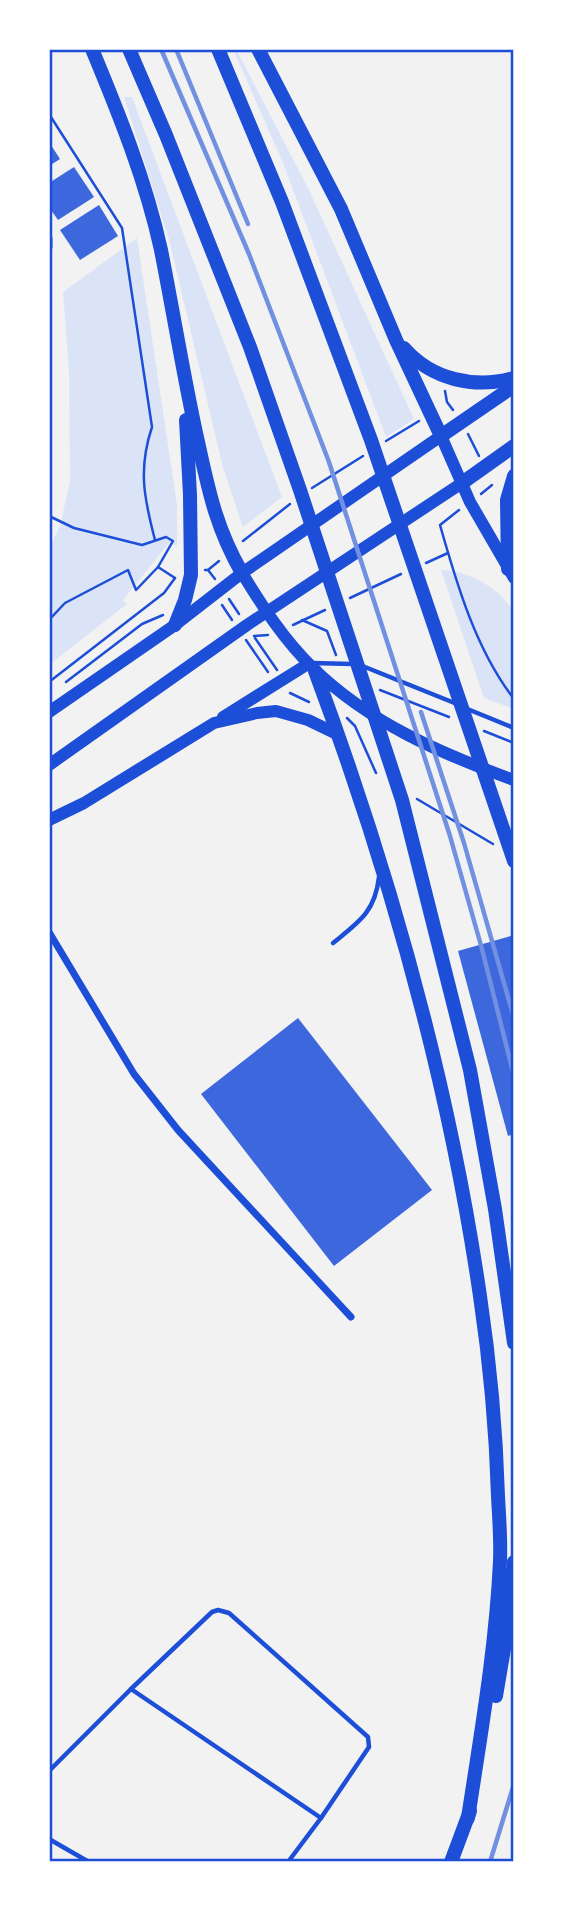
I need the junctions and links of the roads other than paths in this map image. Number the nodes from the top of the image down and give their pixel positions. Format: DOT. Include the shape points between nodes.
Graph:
graph roads {
  1 [pos="92,49"];
  2 [pos="129,49"];
  3 [pos="218,49"];
  4 [pos="258,49"];
  5 [pos="396,340"];
  6 [pos="180,355"];
  7 [pos="514,378"];
  8 [pos="514,386"];
  9 [pos="442,436"];
  10 [pos="514,446"];
  11 [pos="462,483"];
  12 [pos="512,483"];
  13 [pos="242,573"];
  14 [pos="511,574"];
  15 [pos="266,612"];
  16 [pos="175,625"];
  17 [pos="312,667"];
  18 [pos="49,712"];
  19 [pos="214,723"];
  20 [pos="514,728"];
  21 [pos="337,734"];
  22 [pos="49,765"];
  23 [pos="514,780"];
  24 [pos="49,820"];
  25 [pos="514,861"];
  26 [pos="380,866"];
  27 [pos="49,932"];
  28 [pos="333,943"];
  29 [pos="351,1317"];
  30 [pos="514,1343"];
  31 [pos="514,1562"];
  32 [pos="131,1689"];
  33 [pos="49,1771"];
  34 [pos="321,1818"];
  35 [pos="468,1818"];
  36 [pos="49,1839"];
  37 [pos="89,1862"];
  38 [pos="288,1862"];
  39 [pos="451,1862"];
  1 -- 6 [label="highway" via="137,166 160,247"];
  2 -- 30 [label="highway" via="250,347 402,800 470,1070"];
  3 -- 25 [label="highway" via="282,202 373,446"];
  4 -- 5 [label="highway" via="341,209"];
  5 -- 7 [label="highway" via="428,368 460,381 477,384"];
  5 -- 9 [label="highway"];
  6 -- 13 [label="highway" via="210,500 223,539"];
  6 -- 16 [label="highway" via="191,575"];
  8 -- 9 [label="highway"];
  9 -- 11 [label="main road"];
  9 -- 13 [label="main road"];
  10 -- 11 [label="highway"];
  11 -- 14 [label="main road"];
  11 -- 15 [label="main road"];
  12 -- 14 [label="highway" via="507,514"];
  13 -- 15 [label="main road"];
  13 -- 16 [label="main road"];
  15 -- 17 [label="main road"];
  15 -- 22 [label="main road"];
  16 -- 18 [label="main road"];
  17 -- 19 [label="main road" via="282,678"];
  17 -- 20 [label="lane" via="365,667"];
  17 -- 21 [label="highway"];
  17 -- 23 [label="main road" via="399,731"];
  19 -- 21 [label="main road" via="276,711"];
  19 -- 24 [label="main road"];
  21 -- 26 [label="highway"];
  26 -- 28 [label="lane" via="371,907"];
  26 -- 35 [label="highway" via="448,1119 475,1263 496,1435 500,1559 491,1666"];
  27 -- 29 [label="street" via="134,1074 178,1130"];
  31 -- 35 [label="highway" via="490,1731"];
  32 -- 33 [label="lane"];
  32 -- 34 [label="lane"];
  32 -- 34 [label="lane" via="212,1612 229,1613 368,1737 369,1747"];
  34 -- 38 [label="lane"];
  35 -- 39 [label="highway"];
  36 -- 37 [label="lane"];
}
